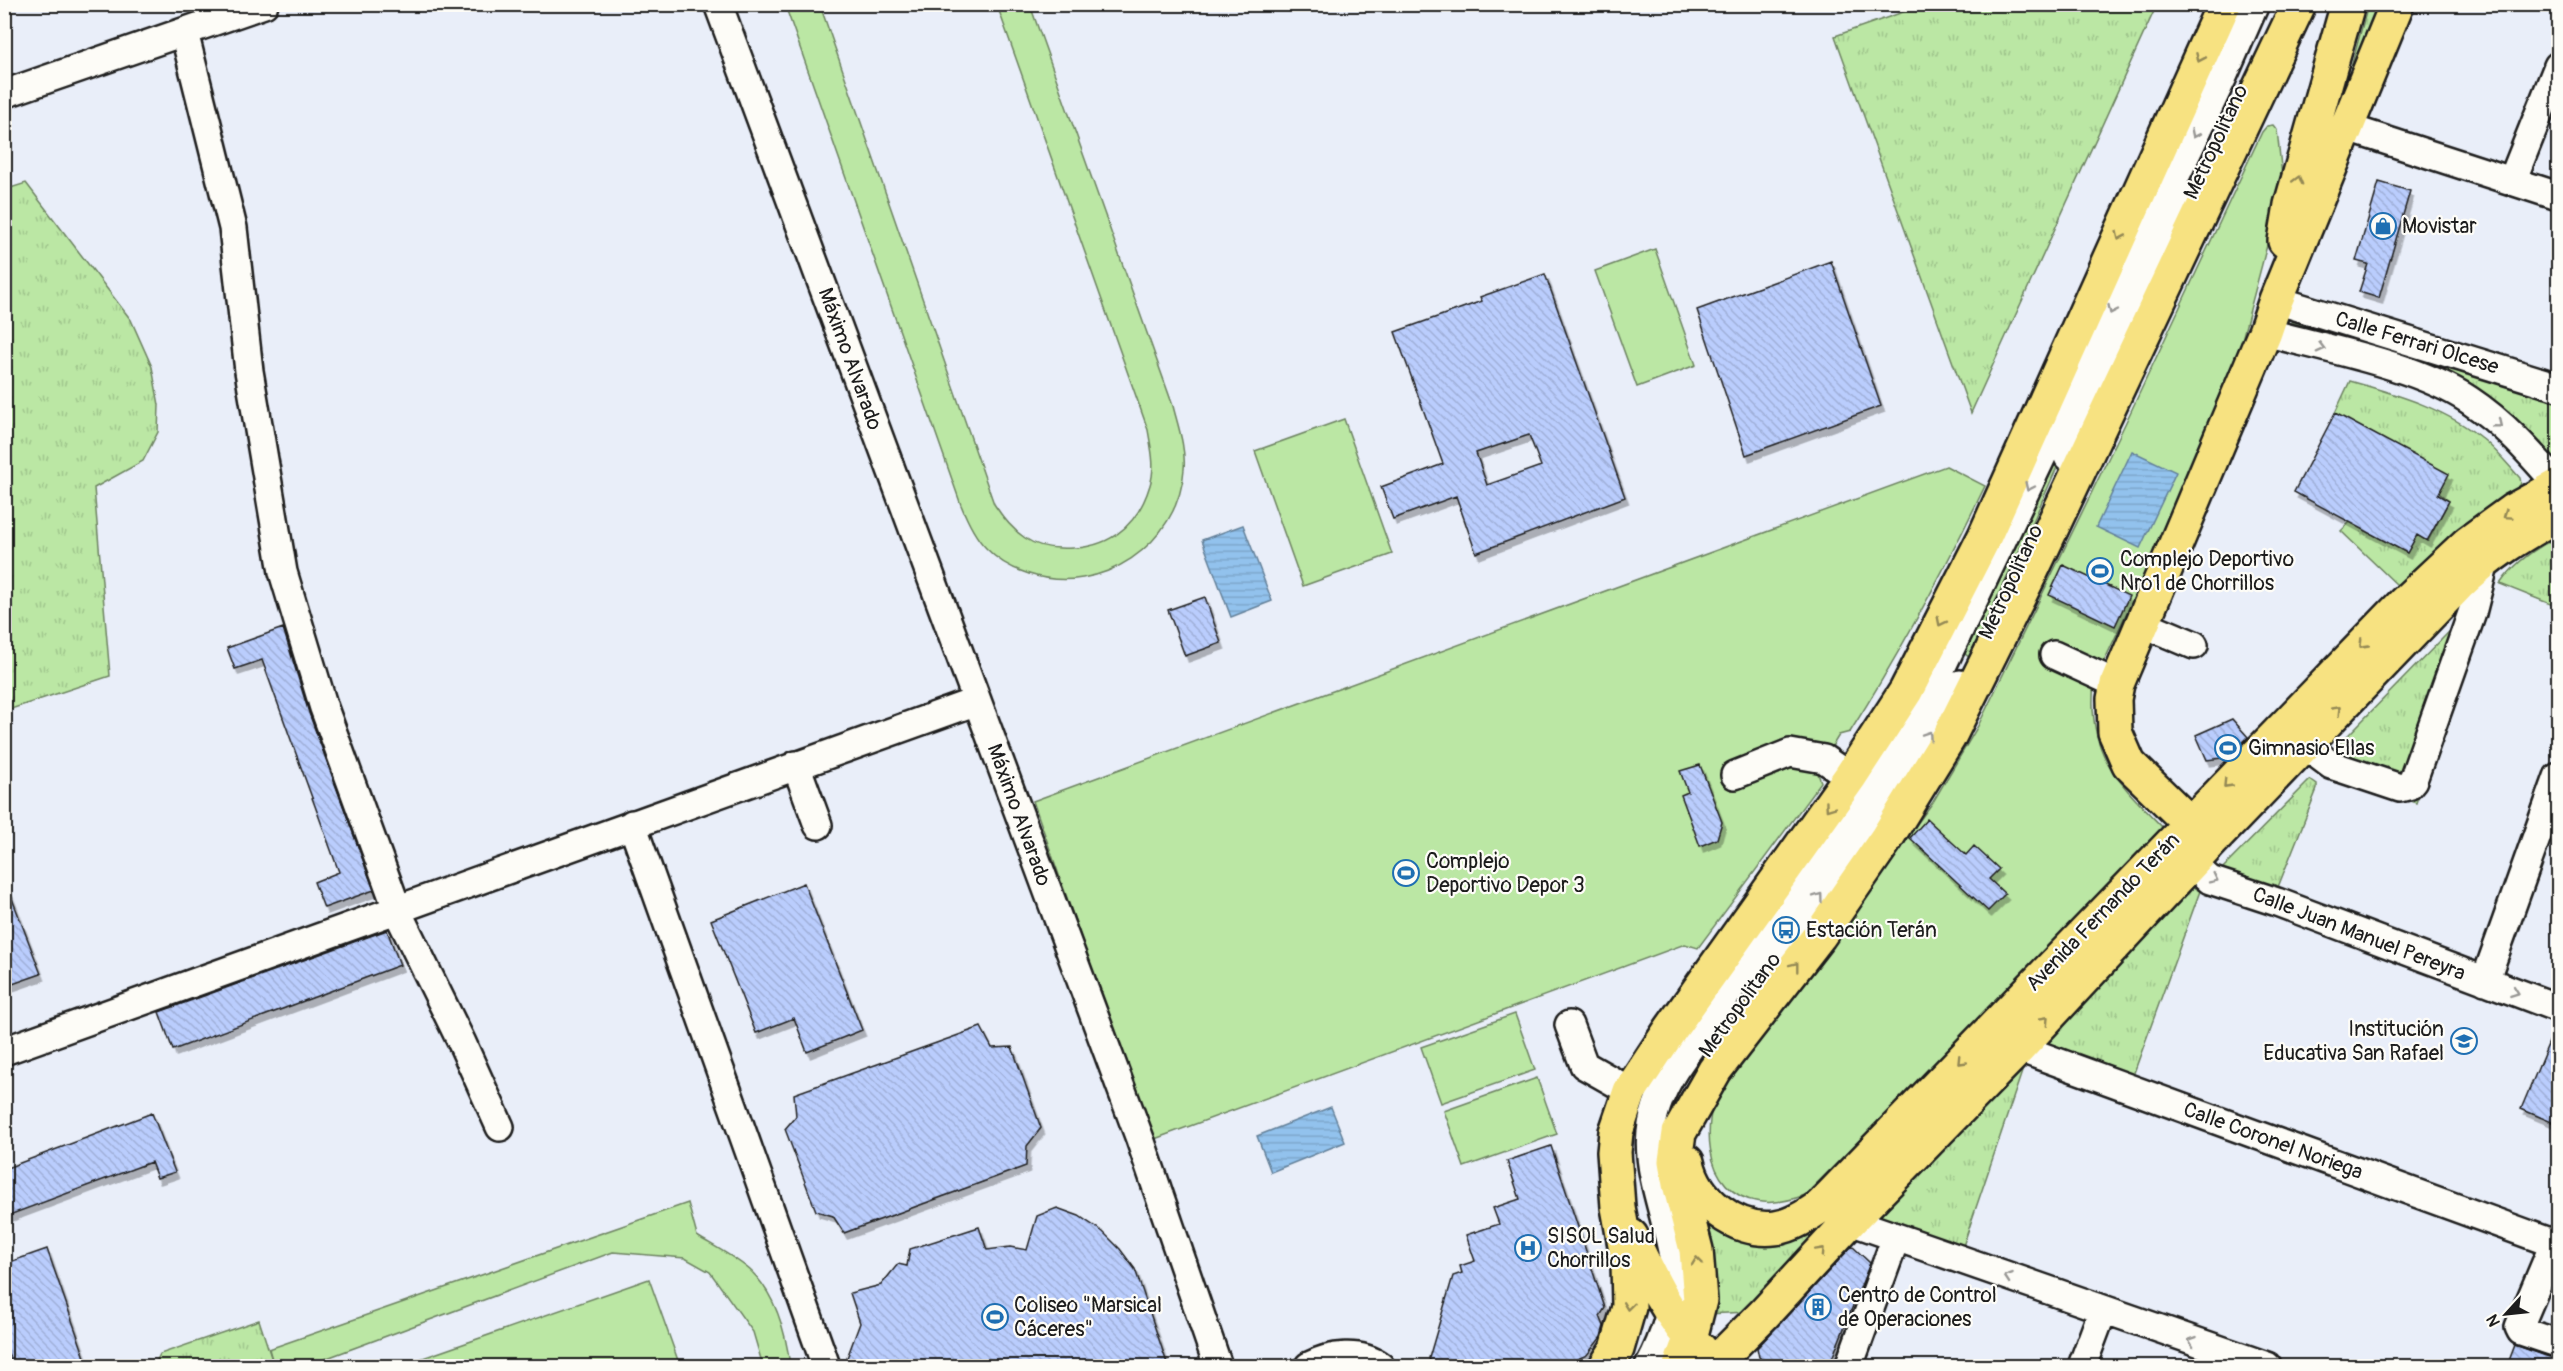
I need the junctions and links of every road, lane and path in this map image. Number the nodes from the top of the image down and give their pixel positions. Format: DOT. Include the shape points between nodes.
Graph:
graph roads {
  1 [pos="264,4"];
  2 [pos="718,4"];
  3 [pos="2224,4"];
  4 [pos="2254,4"];
  5 [pos="2282,4"];
  6 [pos="2299,4"];
  7 [pos="2348,4"];
  8 [pos="2397,4"];
  9 [pos="184,32"];
  10 [pos="2559,66"];
  11 [pos="4,94"];
  12 [pos="2348,128"];
  13 [pos="2512,181"];
  14 [pos="2559,196"];
  15 [pos="2276,300"];
  16 [pos="2265,332"];
  17 [pos="2559,387"];
  18 [pos="2559,486"];
  19 [pos="2559,514"];
  20 [pos="2486,558"];
  21 [pos="2142,623"];
  22 [pos="2194,645"];
  23 [pos="2054,655"];
  24 [pos="2117,684"];
  25 [pos="977,701"];
  26 [pos="2303,744"];
  27 [pos="796,765"];
  28 [pos="1735,775"];
  29 [pos="1850,777"];
  30 [pos="2559,777"];
  31 [pos="632,824"];
  32 [pos="818,825"];
  33 [pos="2190,843"];
  34 [pos="397,909"];
  35 [pos="2484,981"];
  36 [pos="2559,1008"];
  37 [pos="1569,1024"];
  38 [pos="1990,1031"];
  39 [pos="2019,1048"];
  40 [pos="4,1051"];
  41 [pos="1630,1091"];
  42 [pos="1672,1113"];
  43 [pos="500,1127"];
  44 [pos="1618,1207"];
  45 [pos="1839,1210"];
  46 [pos="1896,1237"];
  47 [pos="2556,1245"];
  48 [pos="2103,1310"];
  49 [pos="1764,1314"];
  50 [pos="1684,1334"];
  51 [pos="2559,1340"];
  52 [pos="1717,1365"];
  53 [pos="826,1366"];
  54 [pos="1218,1366"];
  55 [pos="1309,1366"];
  56 [pos="1380,1366"];
  57 [pos="1606,1366"];
  58 [pos="1649,1366"];
  59 [pos="1850,1366"];
  60 [pos="2082,1366"];
  61 [pos="2267,1366"];
  1 -- 9 [label="street"];
  2 -- 25 [label="street, Máximo Alvarado"];
  3 -- 29 [label="main road, one-way" via="1984,538 1905,691"];
  4 -- 42 [label="street, Metropolitano, one-way" via="2222,79 1926,700 1893,754 1675,1069 1659,1097"];
  42 -- 5 [label="street, Metropolitano, one-way" via="1682,1084 1844,863 1947,707 2016,576 2092,402"];
  42 -- 6 [label="main road, one-way" via="1715,1070 1819,936 1949,737 2037,560"];
  15 -- 7 [label="main road, one-way" via="2291,205"];
  8 -- 12 [label="main road"];
  9 -- 11 [label="street"];
  9 -- 34 [label="street" via="233,228 249,371 283,572 324,708"];
  10 -- 13 [label="street"];
  12 -- 13 [label="street"];
  12 -- 15 [label="main road"];
  13 -- 14 [label="street"];
  15 -- 16 [label="main road"];
  15 -- 17 [label="street, Calle Ferrari Olcese"];
  16 -- 18 [label="street, Calle Ferrari Olcese, one-way" via="2418,374 2468,400 2519,440"];
  16 -- 21 [label="main road"];
  18 -- 33 [label="main road, Avenida Fernando Terán, one-way" via="2512,511 2468,543 2404,602"];
  19 -- 20 [label="main road, Avenida Fernando Terán"];
  26 -- 20 [label="main road, Avenida Fernando Terán, one-way"];
  20 -- 26 [label="street" via="2472,613 2408,786 2400,788 2331,765"];
  21 -- 22 [label="street"];
  21 -- 24 [label="main road"];
  23 -- 24 [label="street"];
  24 -- 33 [label="main road" via="2115,732 2129,764"];
  25 -- 27 [label="street"];
  25 -- 54 [label="street, Máximo Alvarado" via="1136,1128"];
  26 -- 33 [label="main road, Avenida Fernando Terán"];
  27 -- 31 [label="street"];
  27 -- 32 [label="street"];
  28 -- 29 [label="street" via="1790,753 1824,759"];
  29 -- 41 [label="main road, one-way"];
  30 -- 35 [label="street"];
  31 -- 34 [label="street"];
  31 -- 53 [label="street"];
  33 -- 35 [label="street, Calle Juan Manuel Pereyra, one-way" via="2210,880"];
  33 -- 38 [label="main road, Avenida Fernando Terán"];
  39 -- 33 [label="main road, Avenida Fernando Terán, one-way"];
  34 -- 40 [label="street"];
  34 -- 43 [label="street"];
  35 -- 36 [label="street, Calle Juan Manuel Pereyra, one-way"];
  37 -- 41 [label="street" via="1584,1065"];
  38 -- 39 [label="street, Calle Coronel Noriega"];
  38 -- 45 [label="main road, Avenida Fernando Terán, one-way"];
  39 -- 45 [label="main road, Avenida Fernando Terán"];
  39 -- 47 [label="street, Calle Coronel Noriega"];
  41 -- 44 [label="main road" via="1616,1132"];
  42 -- 45 [label="main road, Avenida Fernando Terán" via="1684,1138 1692,1179 1706,1200 1727,1217 1751,1226 1776,1228"];
  42 -- 50 [label="main road" via="1678,1133 1678,1184 1696,1250 1700,1300"];
  44 -- 50 [label="main road"];
  44 -- 57 [label="main road, one-way" via="1628,1262 1629,1307 1617,1349"];
  45 -- 46 [label="street"];
  49 -- 45 [label="main road, Avenida Fernando Terán, one-way"];
  48 -- 46 [label="street, one-way"];
  46 -- 59 [label="street"];
  47 -- 51 [label="street" via="2519,1327 2554,1342"];
  48 -- 60 [label="street"];
  61 -- 48 [label="street, one-way"];
  49 -- 50 [label="main road"];
  49 -- 52 [label="main road, Avenida Fernando Terán"];
  50 -- 52 [label="main road"];
  50 -- 58 [label="street" via="1660,1347"];
  55 -- 56 [label="street" via="1342,1357 1361,1357"];
}
